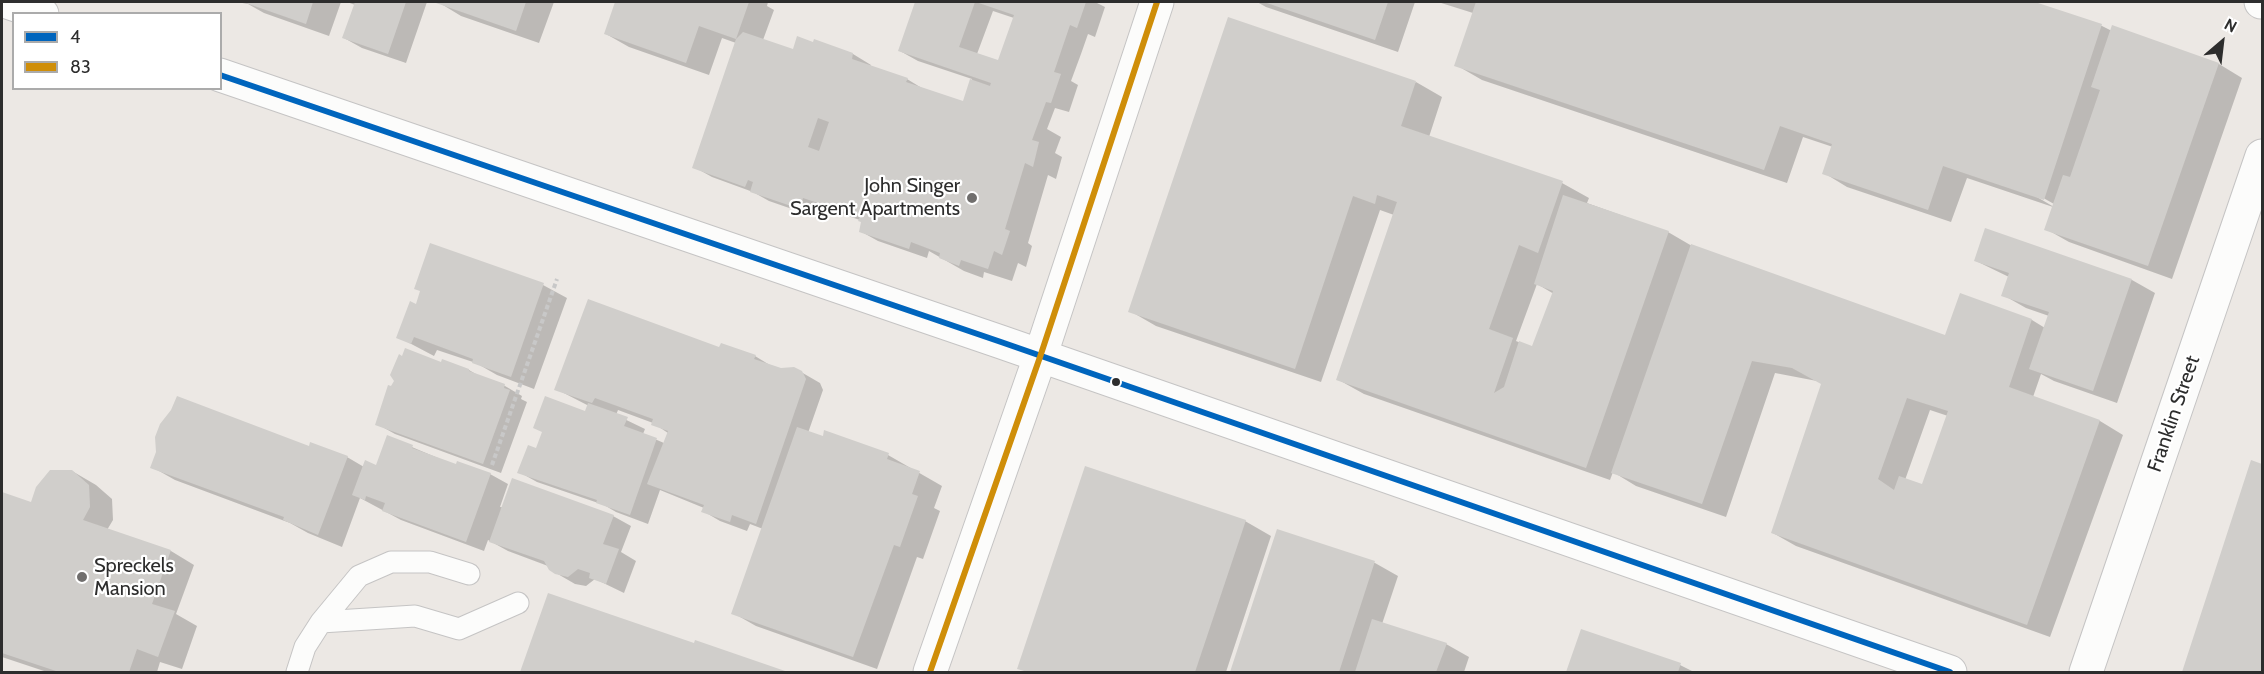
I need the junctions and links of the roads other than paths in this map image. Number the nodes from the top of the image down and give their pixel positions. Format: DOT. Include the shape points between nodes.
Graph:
graph roads {
  1 [pos="7,2"];
  2 [pos="1157,2"];
  3 [pos="36,12"];
  4 [pos="222,76"];
  5 [pos="2262,156"];
  6 [pos="1040,357"];
  7 [pos="469,574"];
  8 [pos="518,603"];
  9 [pos="321,622"];
  10 [pos="297,672"];
  11 [pos="930,672"];
  12 [pos="1950,672"];
  13 [pos="2086,672"];
  1 -- 3 [label="street"];
  2 -- 6 [label="street"];
  4 -- 6 [label="street"];
  5 -- 13 [label="street, Franklin Street"];
  6 -- 11 [label="street"];
  6 -- 12 [label="street"];
  7 -- 9 [label="lane" via="430,562 391,562 359,576"];
  8 -- 9 [label="lane" via="459,629 416,616"];
  9 -- 10 [label="lane" via="305,646"];
}
